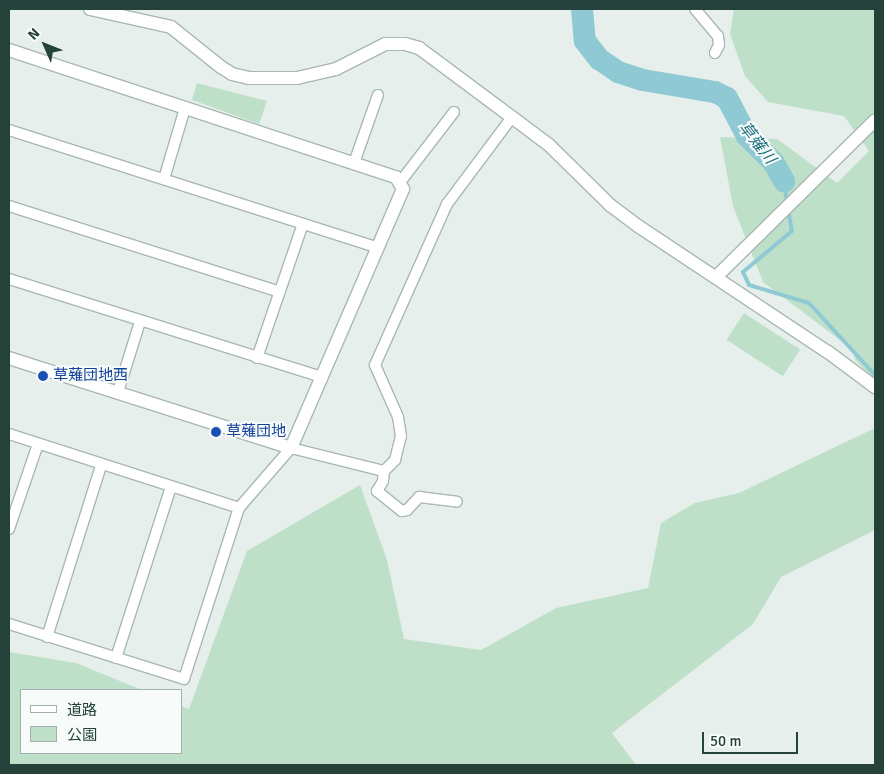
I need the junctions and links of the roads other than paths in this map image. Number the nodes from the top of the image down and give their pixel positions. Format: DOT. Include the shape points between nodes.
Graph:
graph roads {
  1 [pos="90,9"];
  2 [pos="695,9"];
  3 [pos="9,50"];
  4 [pos="715,53"];
  5 [pos="378,95"];
  6 [pos="185,108"];
  7 [pos="454,112"];
  8 [pos="512,117"];
  9 [pos="875,120"];
  10 [pos="9,131"];
  11 [pos="354,163"];
  12 [pos="164,179"];
  13 [pos="401,181"];
  14 [pos="9,206"];
  15 [pos="303,224"];
  16 [pos="376,247"];
  17 [pos="716,277"];
  18 [pos="9,279"];
  19 [pos="280,292"];
  20 [pos="140,322"];
  21 [pos="9,358"];
  22 [pos="257,358"];
  23 [pos="321,377"];
  24 [pos="875,387"];
  25 [pos="118,392"];
  26 [pos="9,434"];
  27 [pos="38,444"];
  28 [pos="291,448"];
  29 [pos="101,466"];
  30 [pos="384,471"];
  31 [pos="171,487"];
  32 [pos="457,502"];
  33 [pos="239,508"];
  34 [pos="9,529"];
  35 [pos="9,624"];
  36 [pos="47,637"];
  37 [pos="116,658"];
  1 -- 8 [label="street" via="171,27 221,67 232,74 250,78 297,78 336,69 385,44 405,44 432,57"];
  2 -- 4 [label="street" via="718,36 719,45"];
  3 -- 6 [label="street"];
  5 -- 11 [label="street"];
  6 -- 11 [label="street"];
  6 -- 12 [label="street"];
  7 -- 13 [label="street"];
  8 -- 17 [label="street" via="549,145 610,205"];
  8 -- 30 [label="street" via="447,204 375,365 398,417 401,436 395,460"];
  9 -- 17 [label="street"];
  10 -- 12 [label="street"];
  11 -- 13 [label="street"];
  12 -- 15 [label="street"];
  13 -- 16 [label="street" via="404,189"];
  14 -- 19 [label="street"];
  15 -- 16 [label="street"];
  15 -- 19 [label="street"];
  16 -- 23 [label="street"];
  17 -- 24 [label="street"];
  18 -- 20 [label="street"];
  19 -- 22 [label="street"];
  20 -- 22 [label="street"];
  20 -- 25 [label="street"];
  21 -- 25 [label="street"];
  22 -- 23 [label="street"];
  23 -- 28 [label="street"];
  25 -- 28 [label="street"];
  26 -- 27 [label="street"];
  27 -- 29 [label="street"];
  27 -- 34 [label="street"];
  28 -- 30 [label="street"];
  28 -- 33 [label="street"];
  29 -- 31 [label="street"];
  29 -- 36 [label="street"];
  30 -- 32 [label="street" via="377,491 402,511 407,510 419,496"];
  31 -- 33 [label="street"];
  31 -- 37 [label="street"];
  33 -- 37 [label="street" via="184,679"];
  35 -- 36 [label="street"];
  36 -- 37 [label="street"];
}
